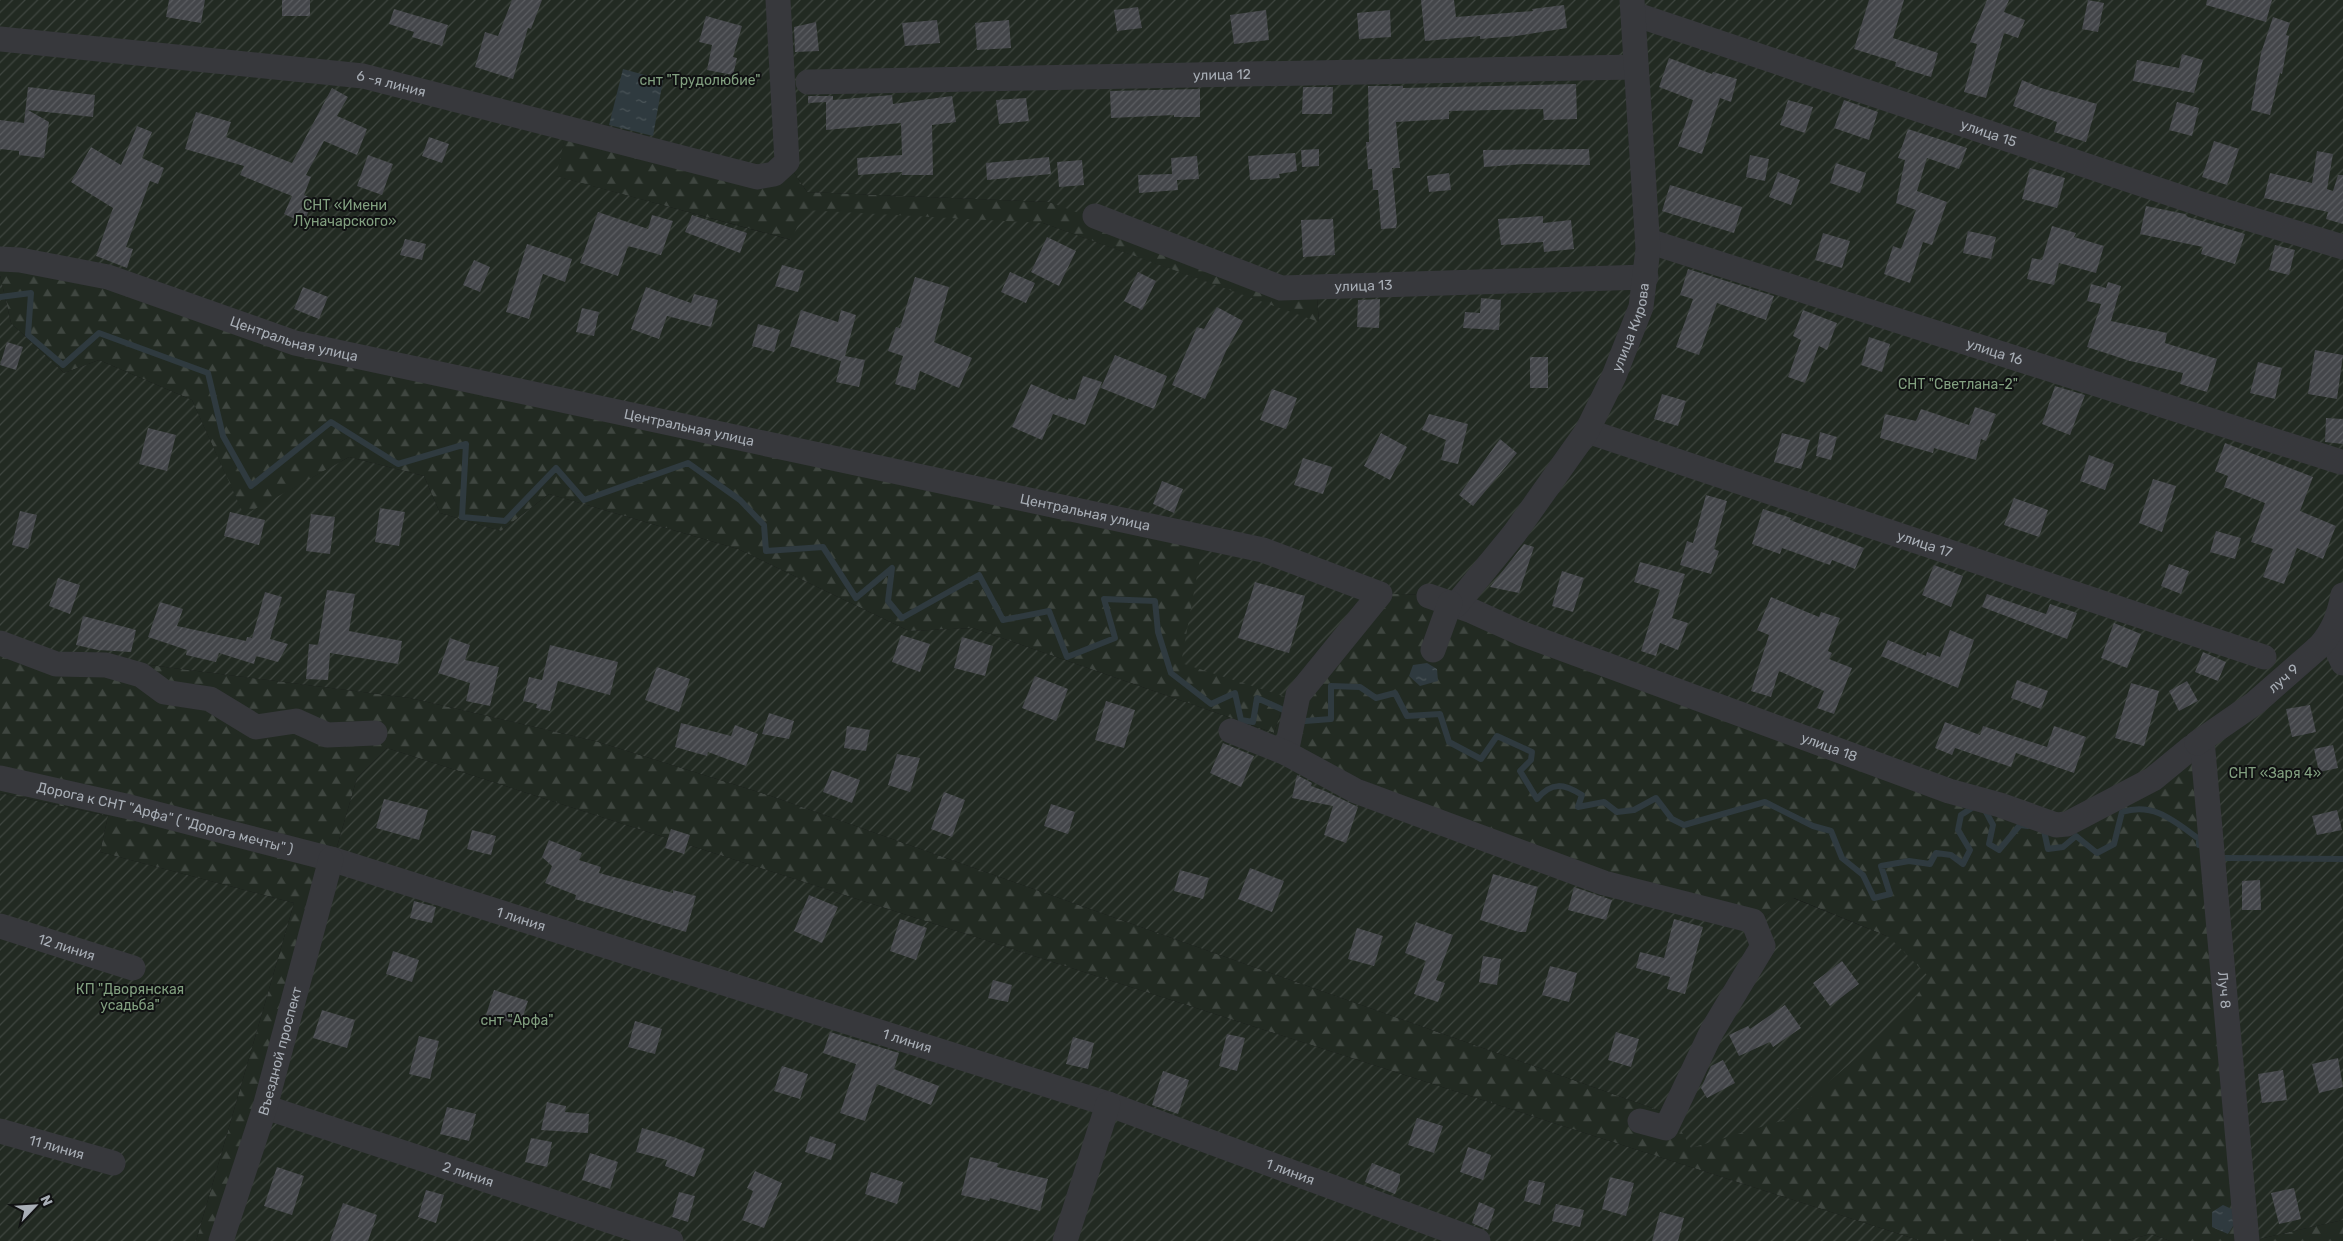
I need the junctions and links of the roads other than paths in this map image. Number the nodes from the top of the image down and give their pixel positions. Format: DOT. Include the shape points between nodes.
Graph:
graph roads {
  1 [pos="778,0"];
  2 [pos="1633,7"];
  3 [pos="0,39"];
  4 [pos="1636,67"];
  5 [pos="808,82"];
  6 [pos="1095,216"];
  7 [pos="1648,241"];
  8 [pos="2343,247"];
  9 [pos="0,259"];
  10 [pos="1646,277"];
  11 [pos="1587,431"];
  12 [pos="2340,462"];
  13 [pos="2343,595"];
  14 [pos="1445,601"];
  15 [pos="2330,636"];
  16 [pos="0,643"];
  17 [pos="1433,650"];
  18 [pos="2264,657"];
  19 [pos="2343,663"];
  20 [pos="1231,731"];
  21 [pos="375,733"];
  22 [pos="2197,744"];
  23 [pos="1286,753"];
  24 [pos="0,778"];
  25 [pos="331,859"];
  26 [pos="0,926"];
  27 [pos="133,968"];
  28 [pos="1108,1104"];
  29 [pos="266,1108"];
  30 [pos="1640,1121"];
  31 [pos="0,1131"];
  32 [pos="113,1163"];
  33 [pos="221,1241"];
  34 [pos="671,1241"];
  35 [pos="1065,1241"];
  36 [pos="1478,1241"];
  37 [pos="2247,1241"];
  1 -- 3 [label="street, 6 -я линия" via="787,162 774,174 757,177 363,76"];
  2 -- 4 [label="street, улица Кирова"];
  2 -- 8 [label="street, улица 15" via="2207,206"];
  4 -- 5 [label="street, улица 12"];
  4 -- 7 [label="street, улица Кирова"];
  6 -- 10 [label="street, улица 13" via="1281,288"];
  7 -- 10 [label="street, улица Кирова"];
  7 -- 12 [label="street, улица 16"];
  9 -- 23 [label="street, Центральная улица" via="108,276 295,343 1264,550 1380,594 1298,695"];
  10 -- 11 [label="street, улица Кирова" via="1641,308 1614,376"];
  11 -- 14 [label="street, улица Кирова" via="1514,534"];
  11 -- 18 [label="street, улица 17"];
  13 -- 15 [label="street, луч 9" via="2338,620"];
  14 -- 17 [label="street, улица Кирова"];
  14 -- 22 [label="street, улица 18" via="1523,634 1726,710 1956,794 2000,805 2056,826 2067,824 2154,779"];
  15 -- 19 [label="street"];
  15 -- 22 [label="street, луч 9" via="2255,702"];
  16 -- 21 [label="street" via="56,664 106,665 141,675 164,692 210,699 256,727 296,721 327,735"];
  20 -- 23 [label="street"];
  22 -- 37 [label="street, Луч 8"];
  23 -- 30 [label="street" via="1356,791 1604,883 1753,921 1763,946 1712,1031 1666,1128"];
  24 -- 25 [label="street, Дорога к СНТ \"Арфа\" ( \"Дорога мечты\" )" via="130,806"];
  25 -- 28 [label="street, 1 линия"];
  25 -- 29 [label="street, Въездной проспект"];
  26 -- 27 [label="street, 12 линия"];
  28 -- 35 [label="street"];
  28 -- 36 [label="street, 1 линия"];
  29 -- 33 [label="street, Въездной проспект"];
  29 -- 34 [label="street, 2 линия"];
  31 -- 32 [label="street, 11 линия"];
}
